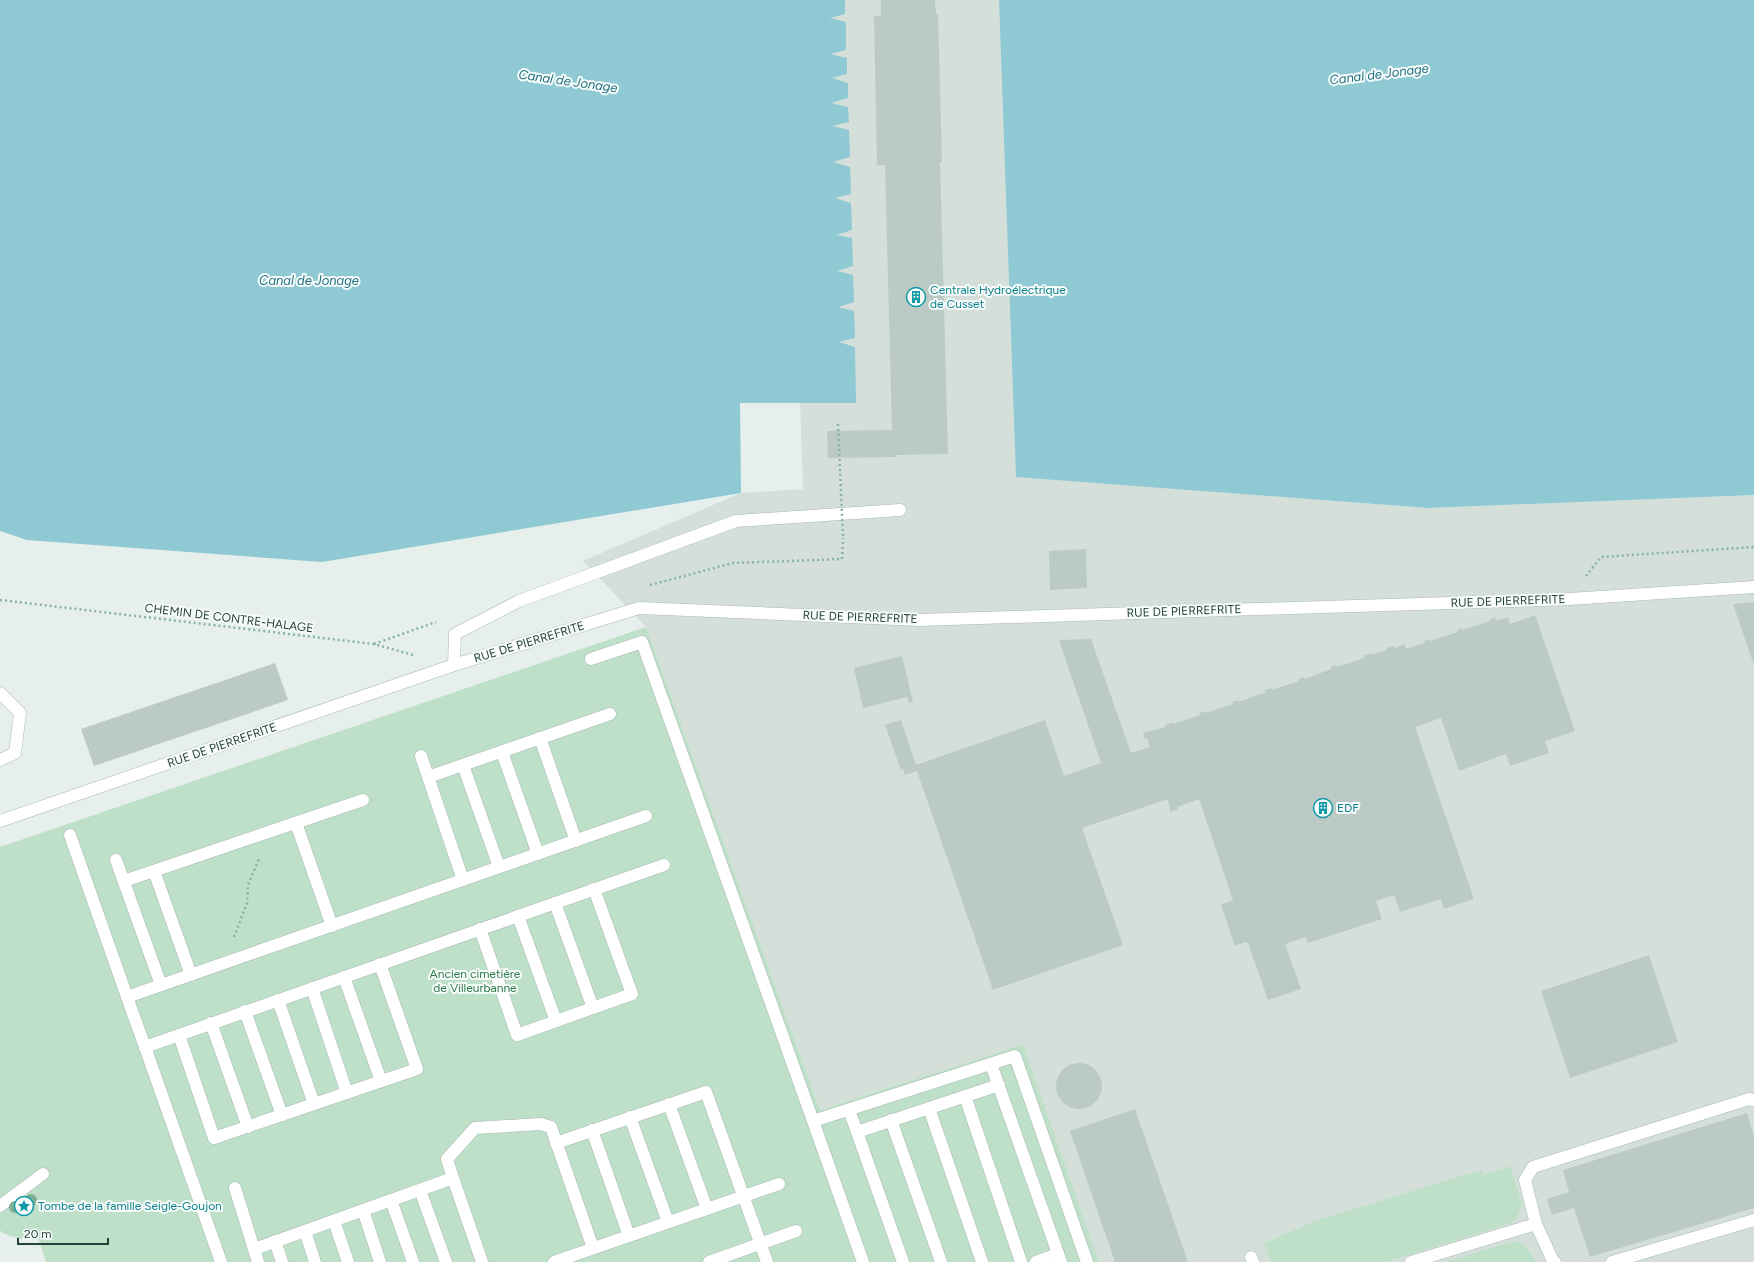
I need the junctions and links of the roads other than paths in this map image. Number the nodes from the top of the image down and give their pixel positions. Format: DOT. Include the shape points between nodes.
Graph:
graph roads {
  1 [pos="900,510"];
  2 [pos="1754,587"];
  3 [pos="591,659"];
  4 [pos="454,665"];
  5 [pos="0,692"];
  6 [pos="610,714"];
  7 [pos="540,738"];
  8 [pos="502,752"];
  9 [pos="421,756"];
  10 [pos="0,760"];
  11 [pos="463,765"];
  12 [pos="428,777"];
  13 [pos="363,800"];
  14 [pos="646,816"];
  15 [pos="0,820"];
  16 [pos="296,823"];
  17 [pos="70,835"];
  18 [pos="576,841"];
  19 [pos="538,854"];
  20 [pos="116,860"];
  21 [pos="664,865"];
  22 [pos="499,867"];
  23 [pos="154,871"];
  24 [pos="463,880"];
  25 [pos="124,881"];
  26 [pos="594,889"];
  27 [pos="555,903"];
  28 [pos="518,916"];
  29 [pos="332,926"];
  30 [pos="480,929"];
  31 [pos="380,964"];
  32 [pos="191,975"];
  33 [pos="344,977"];
  34 [pos="161,985"];
  35 [pos="312,988"];
  36 [pos="127,997"];
  37 [pos="278,1000"];
  38 [pos="593,1008"];
  39 [pos="245,1011"];
  40 [pos="556,1021"];
  41 [pos="211,1024"];
  42 [pos="179,1035"];
  43 [pos="144,1047"];
  44 [pos="991,1064"];
  45 [pos="381,1081"];
  46 [pos="999,1085"];
  47 [pos="347,1093"];
  48 [pos="965,1096"];
  49 [pos="1754,1100"];
  50 [pos="314,1104"];
  51 [pos="669,1104"];
  52 [pos="929,1108"];
  53 [pos="849,1110"];
  54 [pos="282,1115"];
  55 [pos="630,1117"];
  56 [pos="892,1120"];
  57 [pos="813,1121"];
  58 [pos="248,1127"];
  59 [pos="592,1130"];
  60 [pos="857,1132"];
  61 [pos="556,1143"];
  62 [pos="43,1174"];
  63 [pos="453,1178"];
  64 [pos="779,1184"];
  65 [pos="234,1188"];
  66 [pos="420,1190"];
  67 [pos="744,1196"];
  68 [pos="391,1200"];
  69 [pos="0,1206"];
  70 [pos="707,1209"];
  71 [pos="363,1210"];
  72 [pos="1754,1220"];
  73 [pos="334,1221"];
  74 [pos="668,1222"];
  75 [pos="1536,1224"];
  76 [pos="305,1231"];
  77 [pos="796,1231"];
  78 [pos="629,1236"];
  79 [pos="275,1241"];
  80 [pos="760,1244"];
  81 [pos="593,1248"];
  82 [pos="254,1249"];
  83 [pos="742,1256"];
  84 [pos="1060,1258"];
  85 [pos="221,1262"];
  86 [pos="258,1262"];
  87 [pos="282,1262"];
  88 [pos="316,1262"];
  89 [pos="348,1262"];
  90 [pos="380,1262"];
  91 [pos="413,1262"];
  92 [pos="446,1262"];
  93 [pos="482,1262"];
  94 [pos="554,1262"];
  95 [pos="709,1262"];
  96 [pos="767,1262"];
  97 [pos="863,1262"];
  98 [pos="903,1262"];
  99 [pos="942,1262"];
  100 [pos="982,1262"];
  101 [pos="1021,1262"];
  102 [pos="1036,1262"];
  103 [pos="1087,1262"];
  104 [pos="1412,1262"];
  105 [pos="1555,1262"];
  106 [pos="1612,1262"];
  1 -- 4 [label="street" via="736,521 518,601 455,634"];
  2 -- 4 [label="street, RUE DE PIERREFRITE" via="1569,599 920,620 640,608"];
  3 -- 57 [label="street" via="642,642"];
  4 -- 15 [label="street, RUE DE PIERREFRITE"];
  5 -- 10 [label="street" via="20,713 15,753"];
  6 -- 7 [label="street"];
  7 -- 8 [label="street"];
  7 -- 18 [label="street"];
  8 -- 11 [label="street"];
  8 -- 19 [label="street"];
  9 -- 12 [label="street"];
  11 -- 12 [label="street"];
  11 -- 22 [label="street"];
  12 -- 24 [label="street"];
  13 -- 16 [label="street"];
  14 -- 18 [label="street"];
  16 -- 23 [label="street"];
  16 -- 29 [label="street"];
  17 -- 36 [label="street"];
  18 -- 19 [label="street"];
  19 -- 22 [label="street"];
  20 -- 25 [label="street"];
  21 -- 26 [label="street"];
  22 -- 24 [label="street"];
  23 -- 25 [label="street"];
  23 -- 32 [label="street"];
  24 -- 29 [label="street"];
  25 -- 34 [label="street"];
  26 -- 27 [label="street"];
  26 -- 38 [label="street" via="632,994"];
  27 -- 28 [label="street"];
  27 -- 38 [label="street"];
  28 -- 30 [label="street"];
  28 -- 40 [label="street"];
  29 -- 32 [label="street"];
  30 -- 31 [label="street"];
  30 -- 40 [label="street" via="517,1034"];
  31 -- 33 [label="street"];
  31 -- 45 [label="street" via="417,1069"];
  32 -- 34 [label="street"];
  33 -- 35 [label="street"];
  33 -- 45 [label="street"];
  34 -- 36 [label="street"];
  35 -- 37 [label="street"];
  35 -- 47 [label="street"];
  36 -- 43 [label="street"];
  37 -- 39 [label="street"];
  37 -- 50 [label="street"];
  38 -- 40 [label="street"];
  39 -- 41 [label="street"];
  39 -- 54 [label="street"];
  41 -- 42 [label="street"];
  41 -- 58 [label="street"];
  42 -- 43 [label="street"];
  42 -- 58 [label="street" via="214,1138"];
  43 -- 85 [label="street"];
  44 -- 46 [label="street"];
  44 -- 53 [label="street"];
  44 -- 103 [label="street" via="1015,1056"];
  45 -- 47 [label="street"];
  46 -- 48 [label="street"];
  46 -- 84 [label="street"];
  47 -- 50 [label="street"];
  48 -- 52 [label="street"];
  48 -- 101 [label="street"];
  49 -- 75 [label="street" via="1749,1099 1533,1167 1524,1180"];
  50 -- 54 [label="street"];
  51 -- 55 [label="street"];
  51 -- 67 [label="street" via="706,1092"];
  51 -- 70 [label="street"];
  52 -- 56 [label="street"];
  52 -- 100 [label="street"];
  53 -- 57 [label="street"];
  53 -- 60 [label="street"];
  54 -- 58 [label="street"];
  55 -- 59 [label="street"];
  55 -- 74 [label="street"];
  56 -- 60 [label="street"];
  56 -- 99 [label="street"];
  57 -- 97 [label="street"];
  59 -- 61 [label="street"];
  59 -- 78 [label="street"];
  60 -- 98 [label="street"];
  61 -- 63 [label="street" via="550,1127 541,1124 475,1128 447,1159"];
  61 -- 81 [label="street"];
  62 -- 69 [label="street"];
  63 -- 66 [label="street"];
  63 -- 93 [label="street"];
  64 -- 67 [label="street"];
  65 -- 82 [label="street"];
  66 -- 68 [label="street"];
  66 -- 92 [label="street"];
  67 -- 70 [label="street"];
  67 -- 80 [label="street"];
  68 -- 71 [label="street"];
  68 -- 91 [label="street"];
  70 -- 74 [label="street"];
  71 -- 73 [label="street"];
  71 -- 90 [label="street"];
  72 -- 106 [label="street"];
  73 -- 76 [label="street"];
  73 -- 89 [label="street"];
  74 -- 78 [label="street"];
  75 -- 104 [label="street"];
  75 -- 105 [label="street"];
  76 -- 79 [label="street"];
  76 -- 88 [label="street"];
  77 -- 80 [label="street"];
  78 -- 81 [label="street"];
  79 -- 82 [label="street"];
  79 -- 87 [label="street"];
  80 -- 83 [label="street"];
  80 -- 96 [label="street"];
  81 -- 94 [label="street"];
  82 -- 86 [label="street"];
  83 -- 95 [label="street"];
  84 -- 102 [label="street"];
}
